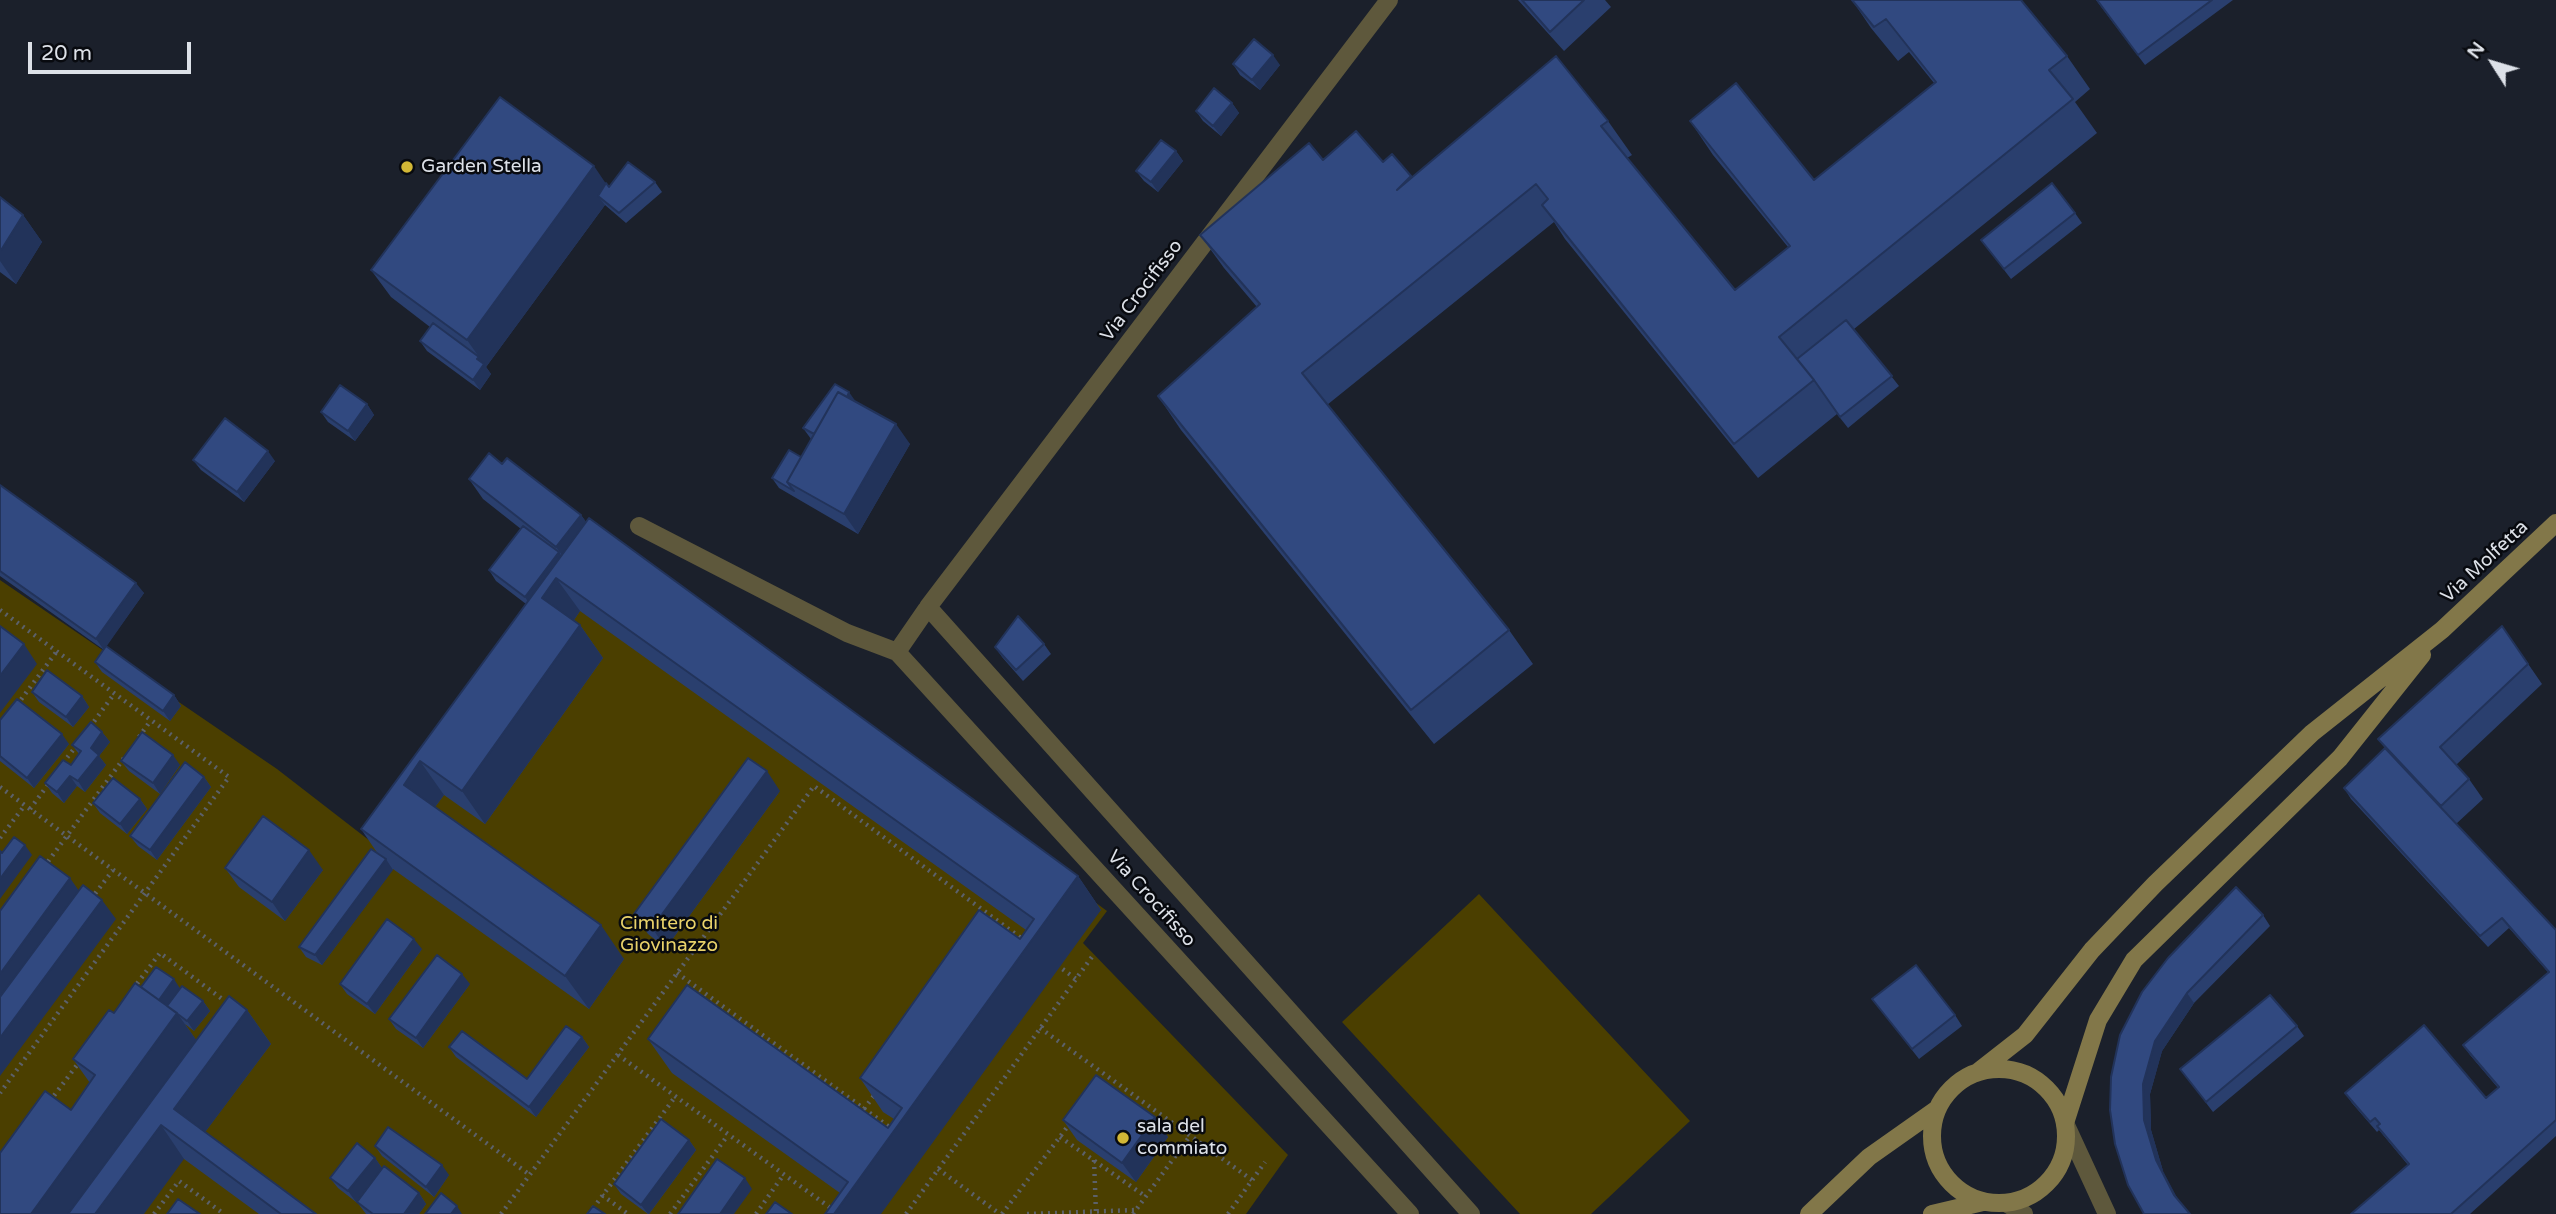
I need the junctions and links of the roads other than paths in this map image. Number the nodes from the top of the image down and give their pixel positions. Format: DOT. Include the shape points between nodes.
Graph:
graph roads {
  1 [pos="1389,0"];
  2 [pos="2556,523"];
  3 [pos="639,526"];
  4 [pos="928,607"];
  5 [pos="2442,631"];
  6 [pos="897,652"];
  7 [pos="1979,1071"];
  8 [pos="1937,1109"];
  9 [pos="2065,1123"];
  10 [pos="1983,1202"];
  11 [pos="2006,1203"];
  12 [pos="1410,1214"];
  13 [pos="1471,1214"];
  14 [pos="1809,1214"];
  15 [pos="1932,1214"];
  16 [pos="2024,1214"];
  17 [pos="2107,1214"];
  1 -- 4 [label="street, Via Crocifisso"];
  2 -- 5 [label="main road, Via Molfetta"];
  3 -- 6 [label="street" via="848,633"];
  4 -- 6 [label="street, Via Crocifisso"];
  4 -- 13 [label="street, Via Crocifisso"];
  5 -- 7 [label="main road" via="2302,743 2092,950 2025,1035"];
  5 -- 9 [label="main road" via="2340,758 2134,960 2098,1020"];
  6 -- 12 [label="street, Via Crocifisso"];
  7 -- 8 [label="main road" via="1954,1085"];
  7 -- 9 [label="main road" via="2003,1068 2026,1074 2047,1087"];
  8 -- 10 [label="main road" via="1934,1155 1961,1192"];
  8 -- 14 [label="main road" via="1869,1157"];
  9 -- 11 [label="main road" via="2067,1145 2046,1185"];
  9 -- 17 [label="street"];
  10 -- 11 [label="main road"];
  10 -- 15 [label="main road"];
  11 -- 16 [label="street"];
}
